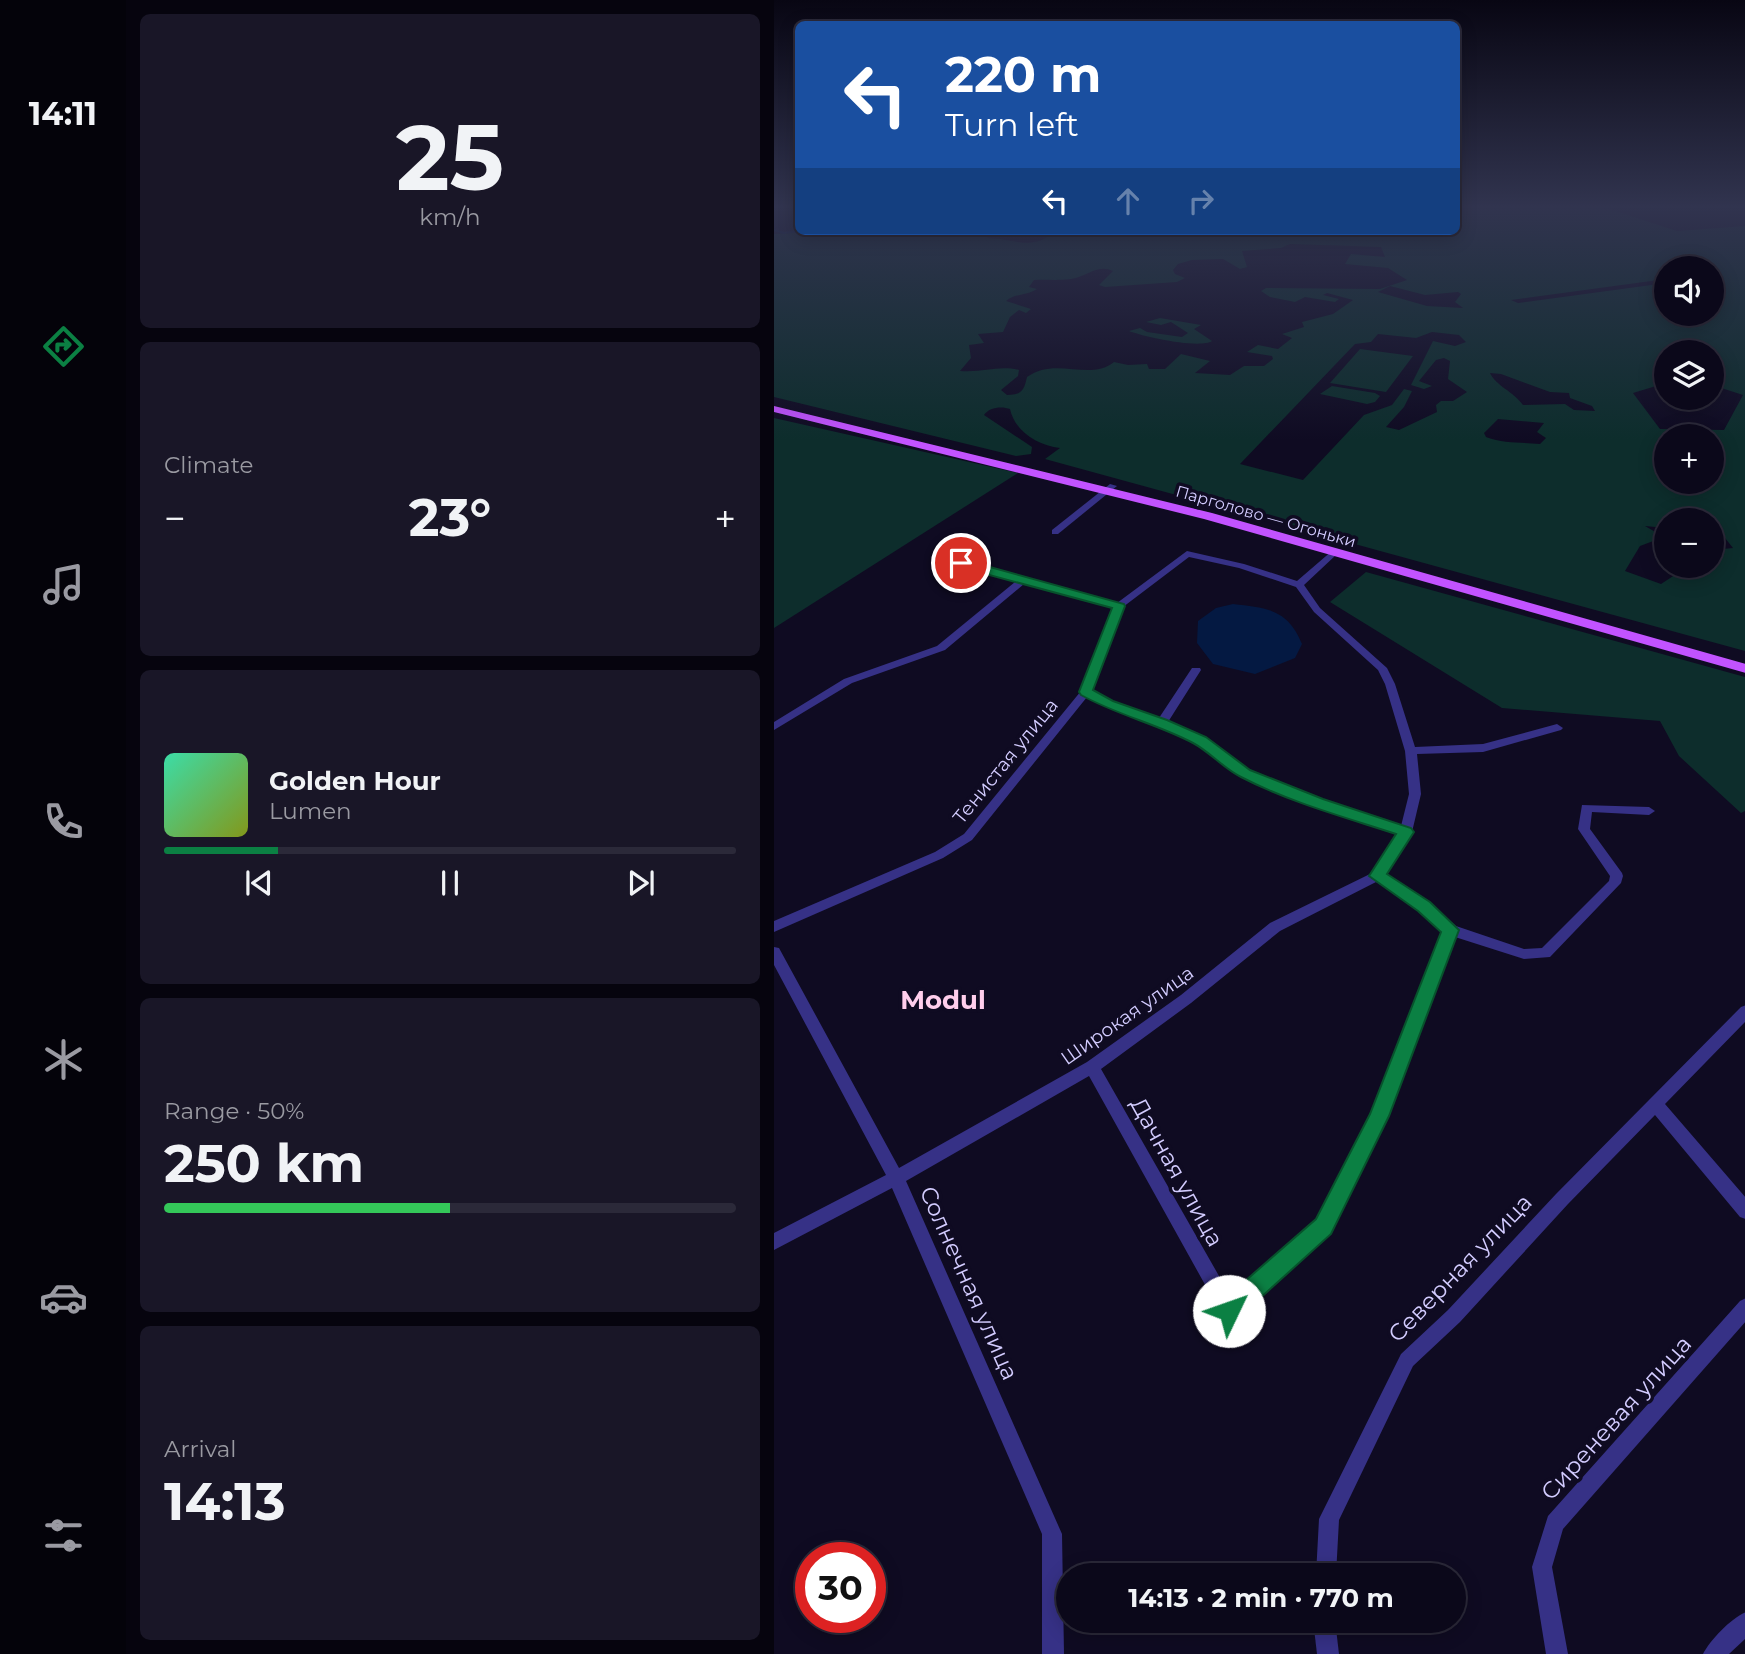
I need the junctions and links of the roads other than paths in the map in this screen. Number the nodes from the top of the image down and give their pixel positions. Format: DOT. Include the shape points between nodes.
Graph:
graph roads {
  1 [pos="774,407"];
  2 [pos="1110,488"];
  3 [pos="1055,532"];
  4 [pos="1333,553"];
  5 [pos="961,563"];
  6 [pos="1022,581"];
  7 [pos="1299,585"];
  8 [pos="1119,606"];
  9 [pos="1745,667"];
  10 [pos="1196,670"];
  11 [pos="1086,692"];
  12 [pos="1162,723"];
  13 [pos="774,727"];
  14 [pos="1557,728"];
  15 [pos="1411,751"];
  16 [pos="1649,811"];
  17 [pos="1406,832"];
  18 [pos="1377,876"];
  19 [pos="774,927"];
  20 [pos="1451,930"];
  21 [pos="774,952"];
  22 [pos="1745,1011"];
  23 [pos="1092,1067"];
  24 [pos="1656,1105"];
  25 [pos="896,1178"];
  26 [pos="1745,1211"];
  27 [pos="774,1242"];
  28 [pos="1745,1307"];
  29 [pos="1327,1563"];
  30 [pos="1745,1622"];
  31 [pos="1326,1633"];
  32 [pos="1053,1654"];
  33 [pos="1328,1654"];
  34 [pos="1557,1654"];
  35 [pos="1714,1654"];
  1 -- 2 [label="main road, Парголово — Огоньки"];
  2 -- 3 [label="street"];
  2 -- 4 [label="main road, Парголово — Огоньки"];
  2 -- 9 [label="main road, Парголово — Огоньки"];
  4 -- 7 [label="street"];
  4 -- 9 [label="main road, Парголово — Огоньки"];
  5 -- 6 [label="street"];
  6 -- 8 [label="street"];
  6 -- 13 [label="street" via="941,648 848,681"];
  7 -- 8 [label="street" via="1187,554"];
  7 -- 15 [label="street" via="1317,610 1382,668"];
  8 -- 11 [label="street, Тенистая улица"];
  10 -- 12 [label="street"];
  11 -- 12 [label="street" via="1108,705"];
  11 -- 19 [label="street, Тенистая улица" via="968,837 939,855"];
  12 -- 17 [label="street" via="1201,741 1245,773"];
  14 -- 15 [label="street" via="1483,748"];
  15 -- 17 [label="street" via="1415,794"];
  16 -- 20 [label="street" via="1585,808 1584,829 1617,876 1585,916 1545,953 1524,954"];
  17 -- 18 [label="street"];
  18 -- 20 [label="street"];
  18 -- 23 [label="street, Широкая улица" via="1275,927"];
  20 -- 23 [label="street, Дачная улица" via="1379,1116 1324,1226 1229,1311"];
  21 -- 25 [label="street, Солнечная улица"];
  22 -- 24 [label="street, Северная улица"];
  23 -- 25 [label="street, Широкая улица"];
  24 -- 26 [label="street"];
  24 -- 29 [label="street, Северная улица" via="1407,1360 1329,1519"];
  25 -- 27 [label="street, Широкая улица"];
  25 -- 32 [label="street, Солнечная улица" via="1052,1534"];
  28 -- 34 [label="street, Сиреневая улица" via="1555,1523 1542,1567"];
  30 -- 35 [label="street"];
  31 -- 33 [label="street"];
}
